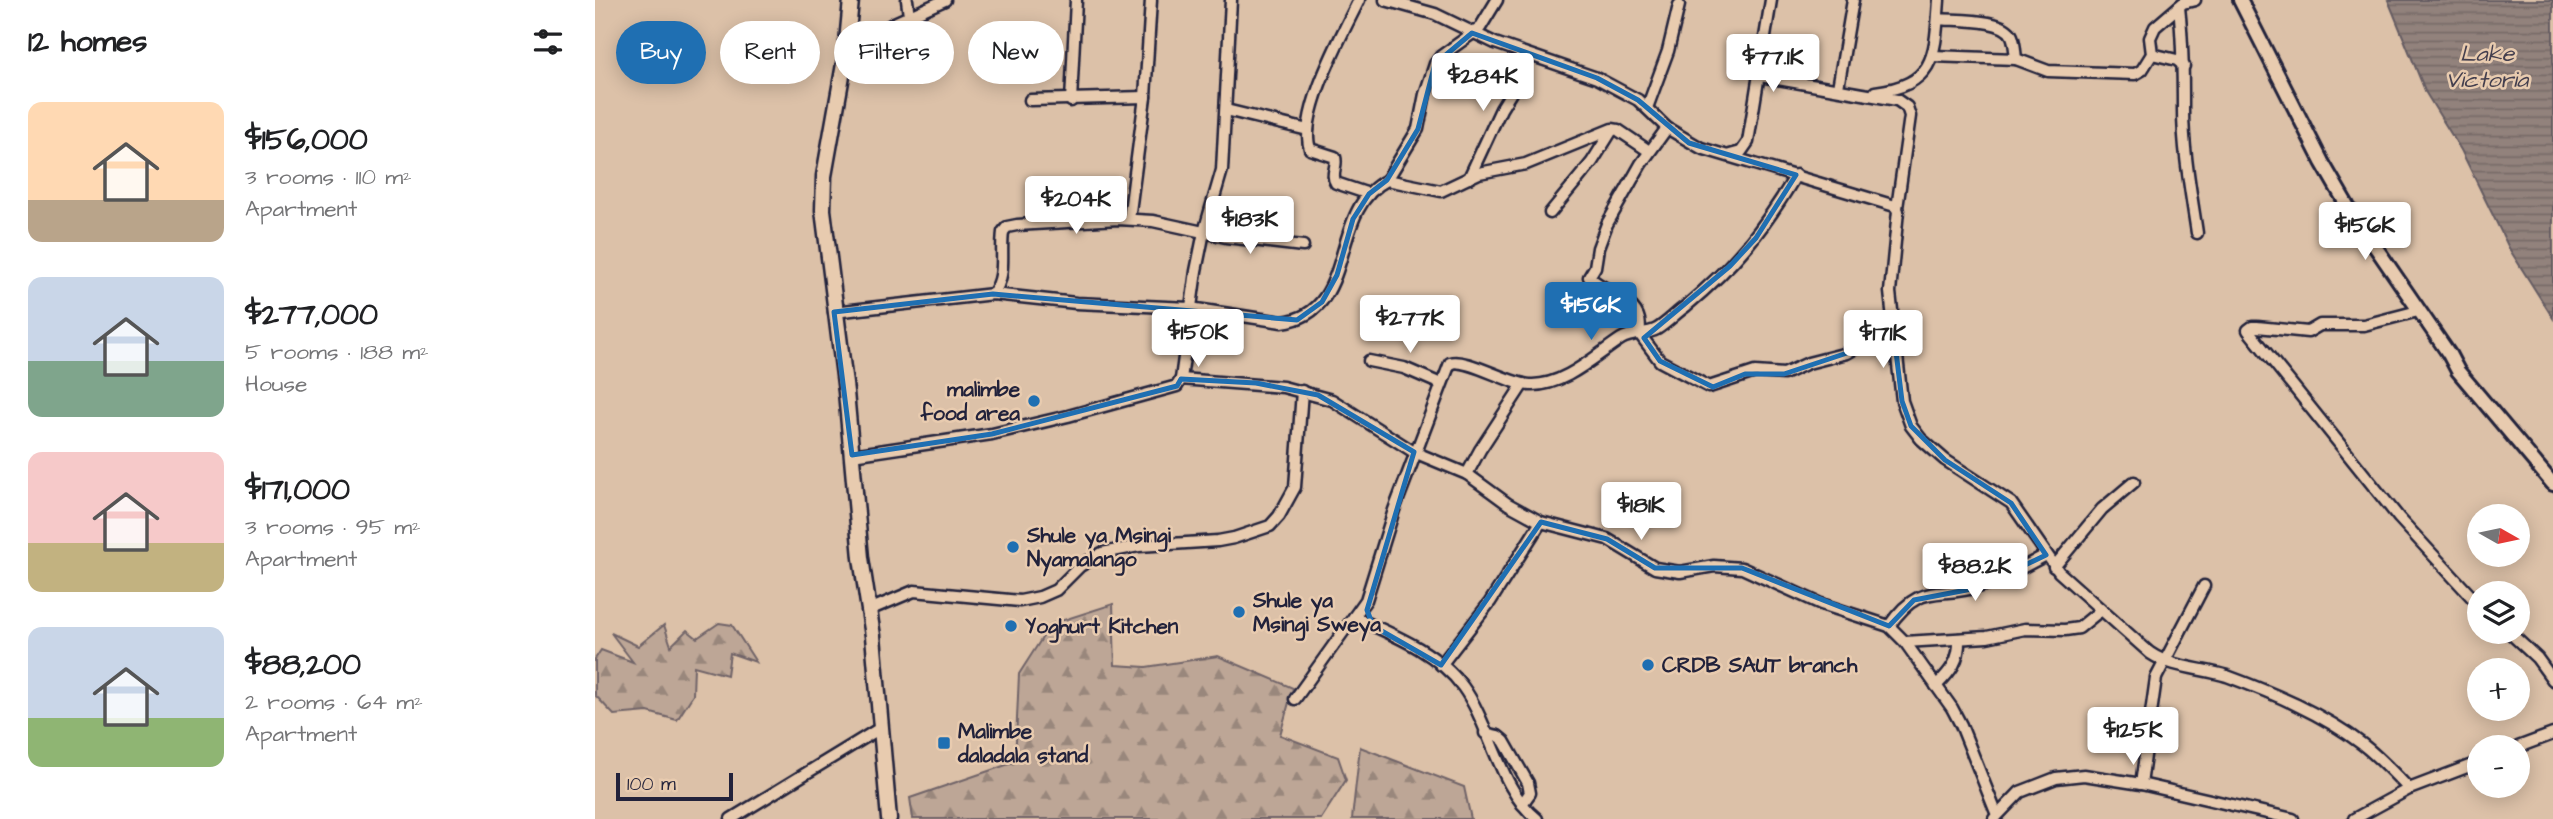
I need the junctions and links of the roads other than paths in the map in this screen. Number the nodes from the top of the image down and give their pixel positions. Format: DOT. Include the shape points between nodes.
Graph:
graph roads {
  1 [pos="851,0"];
  2 [pos="907,0"];
  3 [pos="945,0"];
  4 [pos="1076,0"];
  5 [pos="1151,0"];
  6 [pos="1231,0"];
  7 [pos="1359,0"];
  8 [pos="1385,0"];
  9 [pos="1497,0"];
  10 [pos="1771,0"];
  11 [pos="1853,0"];
  12 [pos="1939,0"];
  13 [pos="2195,0"];
  14 [pos="2240,0"];
  15 [pos="1679,5"];
  16 [pos="2179,7"];
  17 [pos="909,16"];
  18 [pos="1937,19"];
  19 [pos="849,21"];
  20 [pos="899,21"];
  21 [pos="1472,33"];
  22 [pos="1521,53"];
  23 [pos="2152,54"];
  24 [pos="1932,56"];
  25 [pos="2016,59"];
  26 [pos="2184,66"];
  27 [pos="1761,76"];
  28 [pos="841,84"];
  29 [pos="1838,88"];
  30 [pos="1866,93"];
  31 [pos="1145,97"];
  32 [pos="1030,100"];
  33 [pos="1071,101"];
  34 [pos="1647,108"];
  35 [pos="1226,110"];
  36 [pos="1667,128"];
  37 [pos="1612,129"];
  38 [pos="1308,130"];
  39 [pos="1649,151"];
  40 [pos="1730,155"];
  41 [pos="1795,175"];
  42 [pos="1469,178"];
  43 [pos="1387,180"];
  44 [pos="1369,194"];
  45 [pos="1897,208"];
  46 [pos="1551,213"];
  47 [pos="1129,219"];
  48 [pos="1204,232"];
  49 [pos="2197,233"];
  50 [pos="1303,246"];
  51 [pos="993,294"];
  52 [pos="1190,308"];
  53 [pos="2418,311"];
  54 [pos="834,312"];
  55 [pos="1893,327"];
  56 [pos="1639,333"];
  57 [pos="1369,361"];
  58 [pos="1181,379"];
  59 [pos="1441,384"];
  60 [pos="1523,384"];
  61 [pos="1302,391"];
  62 [pos="1414,452"];
  63 [pos="852,455"];
  64 [pos="1467,474"];
  65 [pos="2134,482"];
  66 [pos="2553,484"];
  67 [pos="1541,522"];
  68 [pos="2046,555"];
  69 [pos="2054,568"];
  70 [pos="2204,586"];
  71 [pos="2467,592"];
  72 [pos="1366,600"];
  73 [pos="869,610"];
  74 [pos="2101,611"];
  75 [pos="1354,618"];
  76 [pos="1373,626"];
  77 [pos="1889,626"];
  78 [pos="1959,639"];
  79 [pos="1905,642"];
  80 [pos="2522,644"];
  81 [pos="2164,661"];
  82 [pos="1441,665"];
  83 [pos="2553,680"];
  84 [pos="1936,687"];
  85 [pos="1295,699"];
  86 [pos="882,727"];
  87 [pos="1485,733"];
  88 [pos="2553,734"];
  89 [pos="2530,743"];
  90 [pos="1517,766"];
  91 [pos="2467,767"];
  92 [pos="2141,784"];
  93 [pos="1514,789"];
  94 [pos="2409,789"];
  95 [pos="1522,804"];
  96 [pos="2367,816"];
  97 [pos="1995,817"];
  98 [pos="731,819"];
  99 [pos="889,819"];
  100 [pos="1537,819"];
  101 [pos="2293,819"];
  102 [pos="2354,819"];
  1 -- 19 [label="main road"];
  2 -- 17 [label="street"];
  3 -- 17 [label="street"];
  4 -- 33 [label="street"];
  5 -- 31 [label="street"];
  6 -- 35 [label="street"];
  7 -- 38 [label="street" via="1323,78"];
  8 -- 21 [label="street" via="1449,19"];
  9 -- 21 [label="street" via="1487,20"];
  10 -- 27 [label="street"];
  11 -- 29 [label="street"];
  12 -- 18 [label="street"];
  13 -- 16 [label="street"];
  14 -- 53 [label="street" via="2322,162"];
  15 -- 34 [label="street" via="1665,62"];
  16 -- 23 [label="street" via="2151,32"];
  16 -- 26 [label="street"];
  17 -- 20 [label="street"];
  18 -- 24 [label="street"];
  18 -- 25 [label="street" via="1999,24 2013,37"];
  21 -- 22 [label="street"];
  21 -- 43 [label="street" via="1435,64 1418,129"];
  22 -- 34 [label="street" via="1597,78"];
  22 -- 42 [label="street" via="1520,78"];
  23 -- 25 [label="street" via="2139,73 2126,75 2048,71"];
  23 -- 26 [label="street"];
  24 -- 25 [label="street"];
  24 -- 30 [label="street" via="1926,71 1912,83"];
  26 -- 49 [label="street" via="2183,109"];
  27 -- 29 [label="street"];
  27 -- 40 [label="street" via="1747,146"];
  28 -- 54 [label="main road" via="822,192"];
  29 -- 30 [label="street"];
  30 -- 45 [label="street" via="1896,100 1910,113"];
  31 -- 33 [label="street"];
  31 -- 47 [label="street"];
  32 -- 33 [label="street"];
  34 -- 36 [label="street"];
  35 -- 38 [label="street"];
  35 -- 48 [label="street" via="1222,170"];
  36 -- 39 [label="street"];
  36 -- 40 [label="street" via="1689,143"];
  37 -- 39 [label="street"];
  37 -- 42 [label="street" via="1526,164 1490,169"];
  37 -- 46 [label="street"];
  38 -- 44 [label="street" via="1310,149 1335,157 1336,183"];
  39 -- 56 [label="street" via="1607,224 1589,277 1639,314"];
  40 -- 41 [label="street"];
  41 -- 45 [label="street"];
  41 -- 56 [label="street" via="1756,238 1730,266 1666,323"];
  42 -- 43 [label="street" via="1441,191"];
  43 -- 44 [label="street"];
  44 -- 52 [label="street" via="1353,219 1337,275 1311,314 1282,322"];
  45 -- 55 [label="street" via="1890,292"];
  47 -- 48 [label="street"];
  47 -- 51 [label="street" via="1007,227 1002,241 1003,274"];
  48 -- 50 [label="street"];
  48 -- 52 [label="street"];
  51 -- 52 [label="street"];
  51 -- 54 [label="street"];
  52 -- 58 [label="street"];
  53 -- 66 [label="street" via="2458,371"];
  53 -- 71 [label="street" via="2364,325 2321,325 2308,332 2248,330 2399,518"];
  54 -- 63 [label="main road"];
  55 -- 56 [label="street" via="1847,353 1784,374 1745,374 1713,387 1660,361"];
  55 -- 68 [label="street" via="1902,401 1911,426 1945,460 2011,503"];
  56 -- 60 [label="street" via="1546,384"];
  57 -- 59 [label="street"];
  58 -- 61 [label="street"];
  58 -- 63 [label="street" via="1171,390 1068,416 955,440"];
  59 -- 60 [label="street" via="1454,361"];
  59 -- 62 [label="street"];
  60 -- 64 [label="street"];
  61 -- 62 [label="street" via="1342,405"];
  61 -- 73 [label="street" via="1294,487 1270,526 1218,541 1102,553 1080,566 1056,590 1020,601 914,592"];
  62 -- 64 [label="street"];
  62 -- 72 [label="street"];
  63 -- 73 [label="main road"];
  64 -- 67 [label="street"];
  65 -- 69 [label="street" via="2102,509"];
  67 -- 77 [label="street" via="1607,539 1655,568 1680,572 1714,566 1742,568 1821,604"];
  67 -- 82 [label="street" via="1490,602"];
  68 -- 69 [label="street"];
  68 -- 77 [label="street" via="1977,588 1914,600"];
  69 -- 74 [label="street"];
  70 -- 81 [label="street"];
  72 -- 75 [label="street"];
  72 -- 76 [label="street"];
  73 -- 86 [label="main road"];
  74 -- 78 [label="street" via="2079,628 2025,629"];
  74 -- 81 [label="street"];
  75 -- 76 [label="street"];
  75 -- 85 [label="street"];
  76 -- 82 [label="street"];
  77 -- 79 [label="street"];
  78 -- 79 [label="street"];
  78 -- 84 [label="street" via="1955,664"];
  79 -- 84 [label="street"];
  80 -- 83 [label="street"];
  81 -- 92 [label="street" via="2156,678"];
  81 -- 94 [label="street" via="2201,668 2297,705 2358,740"];
  82 -- 87 [label="street" via="1465,690"];
  84 -- 97 [label="street" via="1961,725"];
  86 -- 98 [label="street"];
  86 -- 99 [label="main road"];
  87 -- 90 [label="street" via="1504,741"];
  87 -- 93 [label="street"];
  88 -- 89 [label="street"];
  90 -- 93 [label="street"];
  90 -- 95 [label="street" via="1530,788"];
  91 -- 94 [label="street"];
  92 -- 97 [label="street" via="2084,775 2056,778 2020,792"];
  92 -- 101 [label="street"];
  93 -- 95 [label="street"];
  94 -- 96 [label="street"];
  95 -- 100 [label="street"];
  96 -- 102 [label="street"];
}
